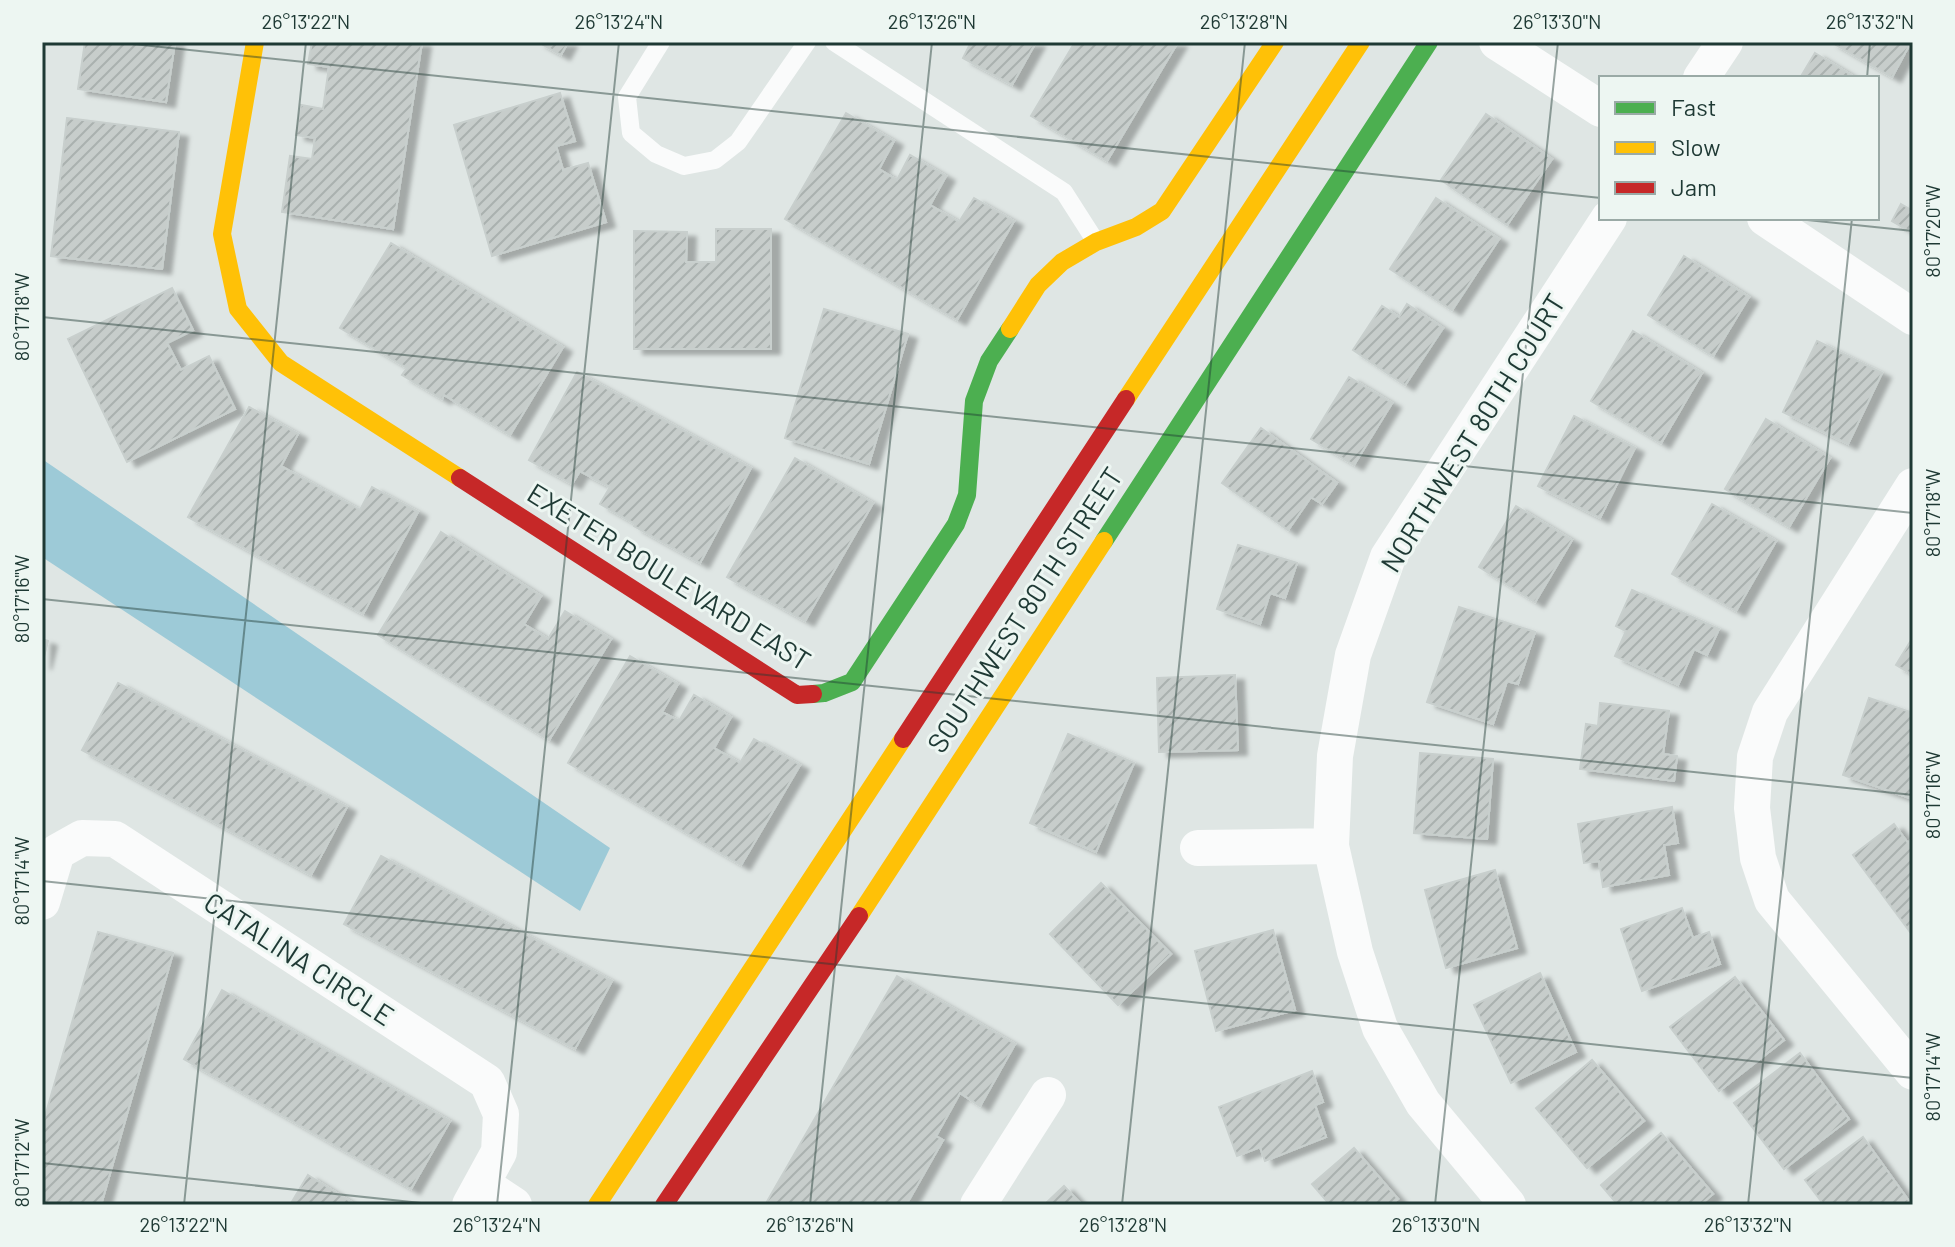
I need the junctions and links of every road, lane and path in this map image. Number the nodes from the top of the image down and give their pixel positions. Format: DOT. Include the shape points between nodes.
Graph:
graph roads {
  1 [pos="255,42"];
  2 [pos="661,42"];
  3 [pos="807,42"];
  4 [pos="834,42"];
  5 [pos="1275,42"];
  6 [pos="1361,42"];
  7 [pos="1429,42"];
  8 [pos="1497,42"];
  9 [pos="1725,42"];
  10 [pos="1702,76"];
  11 [pos="1599,108"];
  12 [pos="1608,220"];
  13 [pos="1768,220"];
  14 [pos="1096,242"];
  15 [pos="1913,317"];
  16 [pos="1913,486"];
  17 [pos="1331,846"];
  18 [pos="1198,848"];
  19 [pos="42,902"];
  20 [pos="1910,1062"];
  21 [pos="1048,1095"];
  22 [pos="476,1194"];
  23 [pos="514,1205"];
  24 [pos="597,1205"];
  25 [pos="664,1205"];
  26 [pos="978,1205"];
  27 [pos="1508,1205"];
  1 -- 14 [label="street, EXETER BOULEVARD EAST" via="222,234 238,309 281,363 797,695 824,693 852,682 956,524 967,495 974,401 989,361 1038,285 1062,262"];
  2 -- 3 [label="lane" via="627,97 631,133 656,154 684,166 715,160 738,142"];
  4 -- 14 [label="lane" via="1064,192"];
  5 -- 14 [label="street, EXETER BOULEVARD EAST" via="1162,211"];
  6 -- 24 [label="street, SOUTHWEST 80TH STREET"];
  7 -- 25 [label="street, SOUTHWEST 80TH STREET" via="880,884"];
  8 -- 11 [label="street"];
  9 -- 10 [label="street"];
  12 -- 17 [label="street, NORTHWEST 80TH COURT" via="1388,557 1353,655 1335,756"];
  13 -- 15 [label="street"];
  16 -- 20 [label="street" via="1770,712 1755,757 1752,808 1758,858 1772,900"];
  17 -- 18 [label="street"];
  17 -- 27 [label="street, NORTHWEST 80TH COURT" via="1355,952 1380,1028 1423,1103"];
  19 -- 22 [label="street, CATALINA CIRCLE" via="57,852 82,838 115,839 487,1082 501,1114 499,1152"];
  21 -- 26 [label="street"];
  22 -- 23 [label="street, CATALINA CIRCLE"];
}
